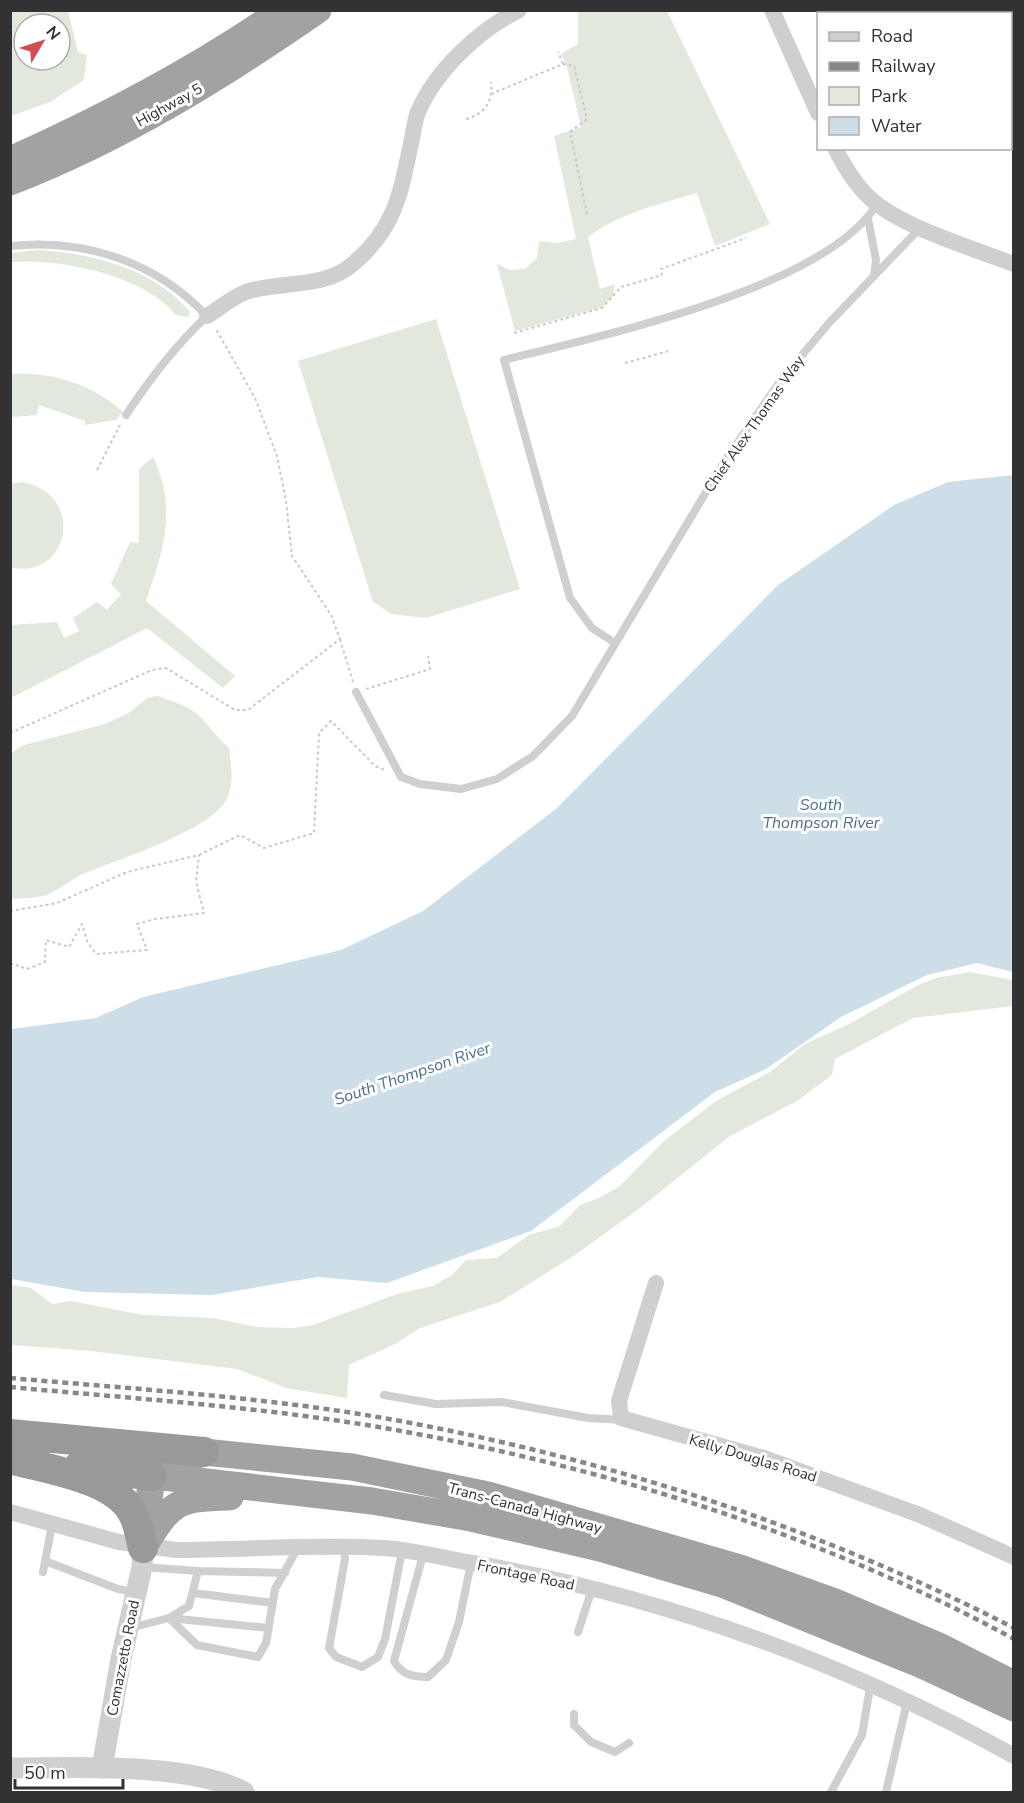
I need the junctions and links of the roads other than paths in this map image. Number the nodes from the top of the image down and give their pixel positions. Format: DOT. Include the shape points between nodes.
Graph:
graph roads {
  1 [pos="282,10"];
  2 [pos="318,10"];
  3 [pos="519,10"];
  4 [pos="771,10"];
  5 [pos="817,109"];
  6 [pos="836,150"];
  7 [pos="10,160"];
  8 [pos="10,182"];
  9 [pos="877,204"];
  10 [pos="868,219"];
  11 [pos="920,227"];
  12 [pos="10,246"];
  13 [pos="1014,264"];
  14 [pos="874,276"];
  15 [pos="207,316"];
  16 [pos="126,415"];
  17 [pos="615,643"];
  18 [pos="356,692"];
  19 [pos="656,1283"];
  20 [pos="384,1395"];
  21 [pos="626,1420"];
  22 [pos="10,1434"];
  23 [pos="204,1452"];
  24 [pos="10,1459"];
  25 [pos="152,1476"];
  26 [pos="372,1501"];
  27 [pos="10,1512"];
  28 [pos="52,1525"];
  29 [pos="344,1548"];
  30 [pos="297,1549"];
  31 [pos="402,1551"];
  32 [pos="423,1555"];
  33 [pos="142,1557"];
  34 [pos="1014,1557"];
  35 [pos="45,1561"];
  36 [pos="471,1563"];
  37 [pos="198,1571"];
  38 [pos="43,1572"];
  39 [pos="285,1574"];
  40 [pos="592,1589"];
  41 [pos="136,1593"];
  42 [pos="193,1593"];
  43 [pos="273,1603"];
  44 [pos="169,1618"];
  45 [pos="269,1628"];
  46 [pos="128,1629"];
  47 [pos="578,1632"];
  48 [pos="1014,1684"];
  49 [pos="870,1687"];
  50 [pos="907,1702"];
  51 [pos="1014,1708"];
  52 [pos="574,1714"];
  53 [pos="629,1743"];
  54 [pos="1014,1756"];
  55 [pos="10,1768"];
  56 [pos="102,1768"];
  57 [pos="244,1792"];
  58 [pos="831,1792"];
  59 [pos="886,1792"];
  1 -- 7 [label="highway, Highway 5" via="179,77 104,118"];
  2 -- 8 [label="highway, Highway 5" via="186,97"];
  3 -- 15 [label="street" via="498,21 462,51 430,93 418,112 398,204 382,233 353,264 316,282 243,293"];
  4 -- 5 [label="street"];
  6 -- 9 [label="street" via="849,173"];
  9 -- 10 [label="lane"];
  9 -- 11 [label="street"];
  10 -- 14 [label="lane" via="876,260"];
  10 -- 17 [label="lane" via="810,261 756,286 681,313 504,360 570,598 592,628"];
  11 -- 13 [label="street"];
  11 -- 14 [label="lane, Chief Alex Thomas Way"];
  12 -- 15 [label="lane" via="70,246 121,258 170,282"];
  14 -- 17 [label="lane, Chief Alex Thomas Way" via="781,380 724,462"];
  15 -- 16 [label="lane" via="142,389"];
  17 -- 18 [label="lane, Chief Alex Thomas Way" via="572,716 532,756 497,779 461,789 420,784 401,777"];
  19 -- 21 [label="street" via="619,1401 620,1415"];
  20 -- 21 [label="lane" via="436,1404 502,1402 588,1418"];
  21 -- 34 [label="street, Kelly Douglas Road" via="764,1458 920,1515"];
  22 -- 23 [label="highway, Trans-Canada Highway"];
  23 -- 25 [label="highway"];
  23 -- 48 [label="highway, Trans-Canada Highway" via="352,1467 500,1499 740,1568 835,1602 941,1647"];
  24 -- 25 [label="highway, Trans-Canada Highway"];
  24 -- 33 [label="highway" via="79,1477 112,1491 134,1514"];
  25 -- 26 [label="highway, Trans-Canada Highway"];
  25 -- 33 [label="highway"];
  26 -- 33 [label="highway" via="264,1496 181,1502 160,1519"];
  26 -- 51 [label="highway, Trans-Canada Highway" via="483,1520 600,1548 722,1584 922,1665"];
  27 -- 28 [label="street, Frontage Road"];
  28 -- 33 [label="street, Frontage Road"];
  28 -- 35 [label="lane"];
  29 -- 30 [label="street, Frontage Road"];
  29 -- 31 [label="street, Frontage Road"];
  29 -- 31 [label="lane" via="328,1648 336,1657 362,1667 378,1657 385,1640"];
  30 -- 33 [label="street, Frontage Road" via="176,1550"];
  30 -- 39 [label="lane"];
  31 -- 32 [label="street, Frontage Road"];
  32 -- 36 [label="street, Frontage Road"];
  32 -- 36 [label="lane" via="394,1661 400,1670 414,1677 428,1677 446,1660 459,1622"];
  33 -- 37 [label="lane"];
  33 -- 41 [label="street, Comazzetto Road"];
  35 -- 38 [label="lane"];
  35 -- 41 [label="lane"];
  36 -- 40 [label="street, Frontage Road"];
  37 -- 39 [label="lane"];
  37 -- 42 [label="lane"];
  39 -- 43 [label="lane" via="275,1588"];
  40 -- 47 [label="lane"];
  40 -- 49 [label="street, Frontage Road" via="659,1606 766,1642"];
  41 -- 46 [label="street, Comazzetto Road"];
  42 -- 43 [label="lane"];
  42 -- 44 [label="lane" via="189,1606"];
  43 -- 45 [label="lane"];
  44 -- 45 [label="lane"];
  44 -- 45 [label="lane" via="197,1645 258,1657"];
  44 -- 46 [label="lane"];
  46 -- 56 [label="street, Comazzetto Road"];
  49 -- 50 [label="street, Frontage Road"];
  49 -- 58 [label="lane" via="862,1735"];
  50 -- 54 [label="street, Frontage Road"];
  50 -- 59 [label="lane"];
  52 -- 53 [label="lane" via="574,1725 591,1742 615,1752"];
  55 -- 56 [label="street"];
  56 -- 57 [label="street" via="195,1775"];
}
